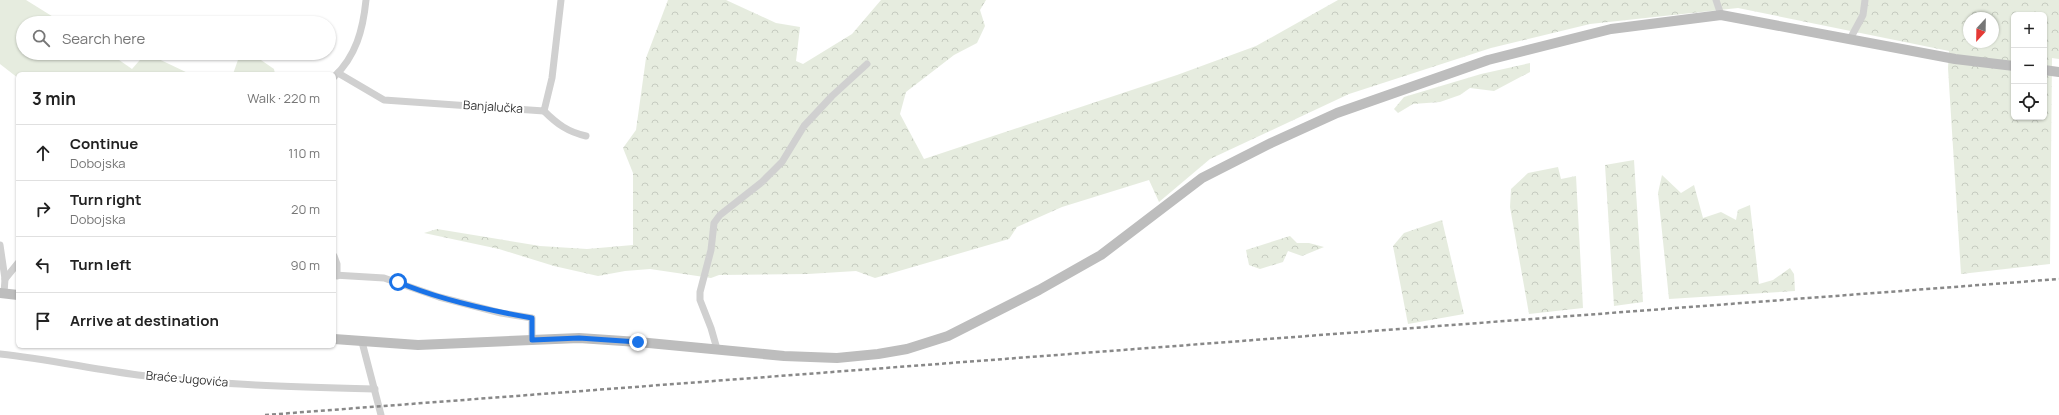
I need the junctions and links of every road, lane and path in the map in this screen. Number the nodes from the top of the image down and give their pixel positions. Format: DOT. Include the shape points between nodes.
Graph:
graph roads {
  1 [pos="366,0"];
  2 [pos="561,0"];
  3 [pos="1716,0"];
  4 [pos="1865,0"];
  5 [pos="1721,15"];
  6 [pos="1850,39"];
  7 [pos="867,64"];
  8 [pos="2011,66"];
  9 [pos="2047,70"];
  10 [pos="2059,72"];
  11 [pos="336,75"];
  12 [pos="544,111"];
  13 [pos="586,136"];
  14 [pos="0,245"];
  15 [pos="16,265"];
  16 [pos="336,276"];
  17 [pos="5,279"];
  18 [pos="2,293"];
  19 [pos="16,295"];
  20 [pos="336,339"];
  21 [pos="532,340"];
  22 [pos="362,342"];
  23 [pos="718,349"];
  24 [pos="0,354"];
  25 [pos="375,389"];
  26 [pos="381,415"];
  1 -- 11 [label="street" via="365,15 352,57"];
  2 -- 12 [label="street" via="552,78"];
  3 -- 5 [label="street"];
  4 -- 6 [label="street" via="1863,15"];
  5 -- 6 [label="main road"];
  5 -- 23 [label="main road" via="1611,29 1495,58 1337,113 1270,142 1202,178 1101,254 1039,290 948,336 907,349 837,358 784,356"];
  6 -- 8 [label="main road" via="1955,59"];
  7 -- 23 [label="street" via="804,126 782,162 762,182 720,215 714,224 700,300"];
  9 -- 10 [label="main road"];
  11 -- 12 [label="street, Banjalučka" via="384,100"];
  12 -- 13 [label="street" via="560,126"];
  14 -- 17 [label="street"];
  15 -- 17 [label="street"];
  16 -- 21 [label="street" via="384,278 439,297 532,318"];
  17 -- 18 [label="street"];
  18 -- 19 [label="main road"];
  20 -- 22 [label="main road"];
  21 -- 22 [label="main road" via="418,345"];
  21 -- 23 [label="main road" via="579,338"];
  22 -- 25 [label="street"];
  24 -- 25 [label="street, Braće Jugovića" via="138,375 214,382"];
  25 -- 26 [label="street"];
}
